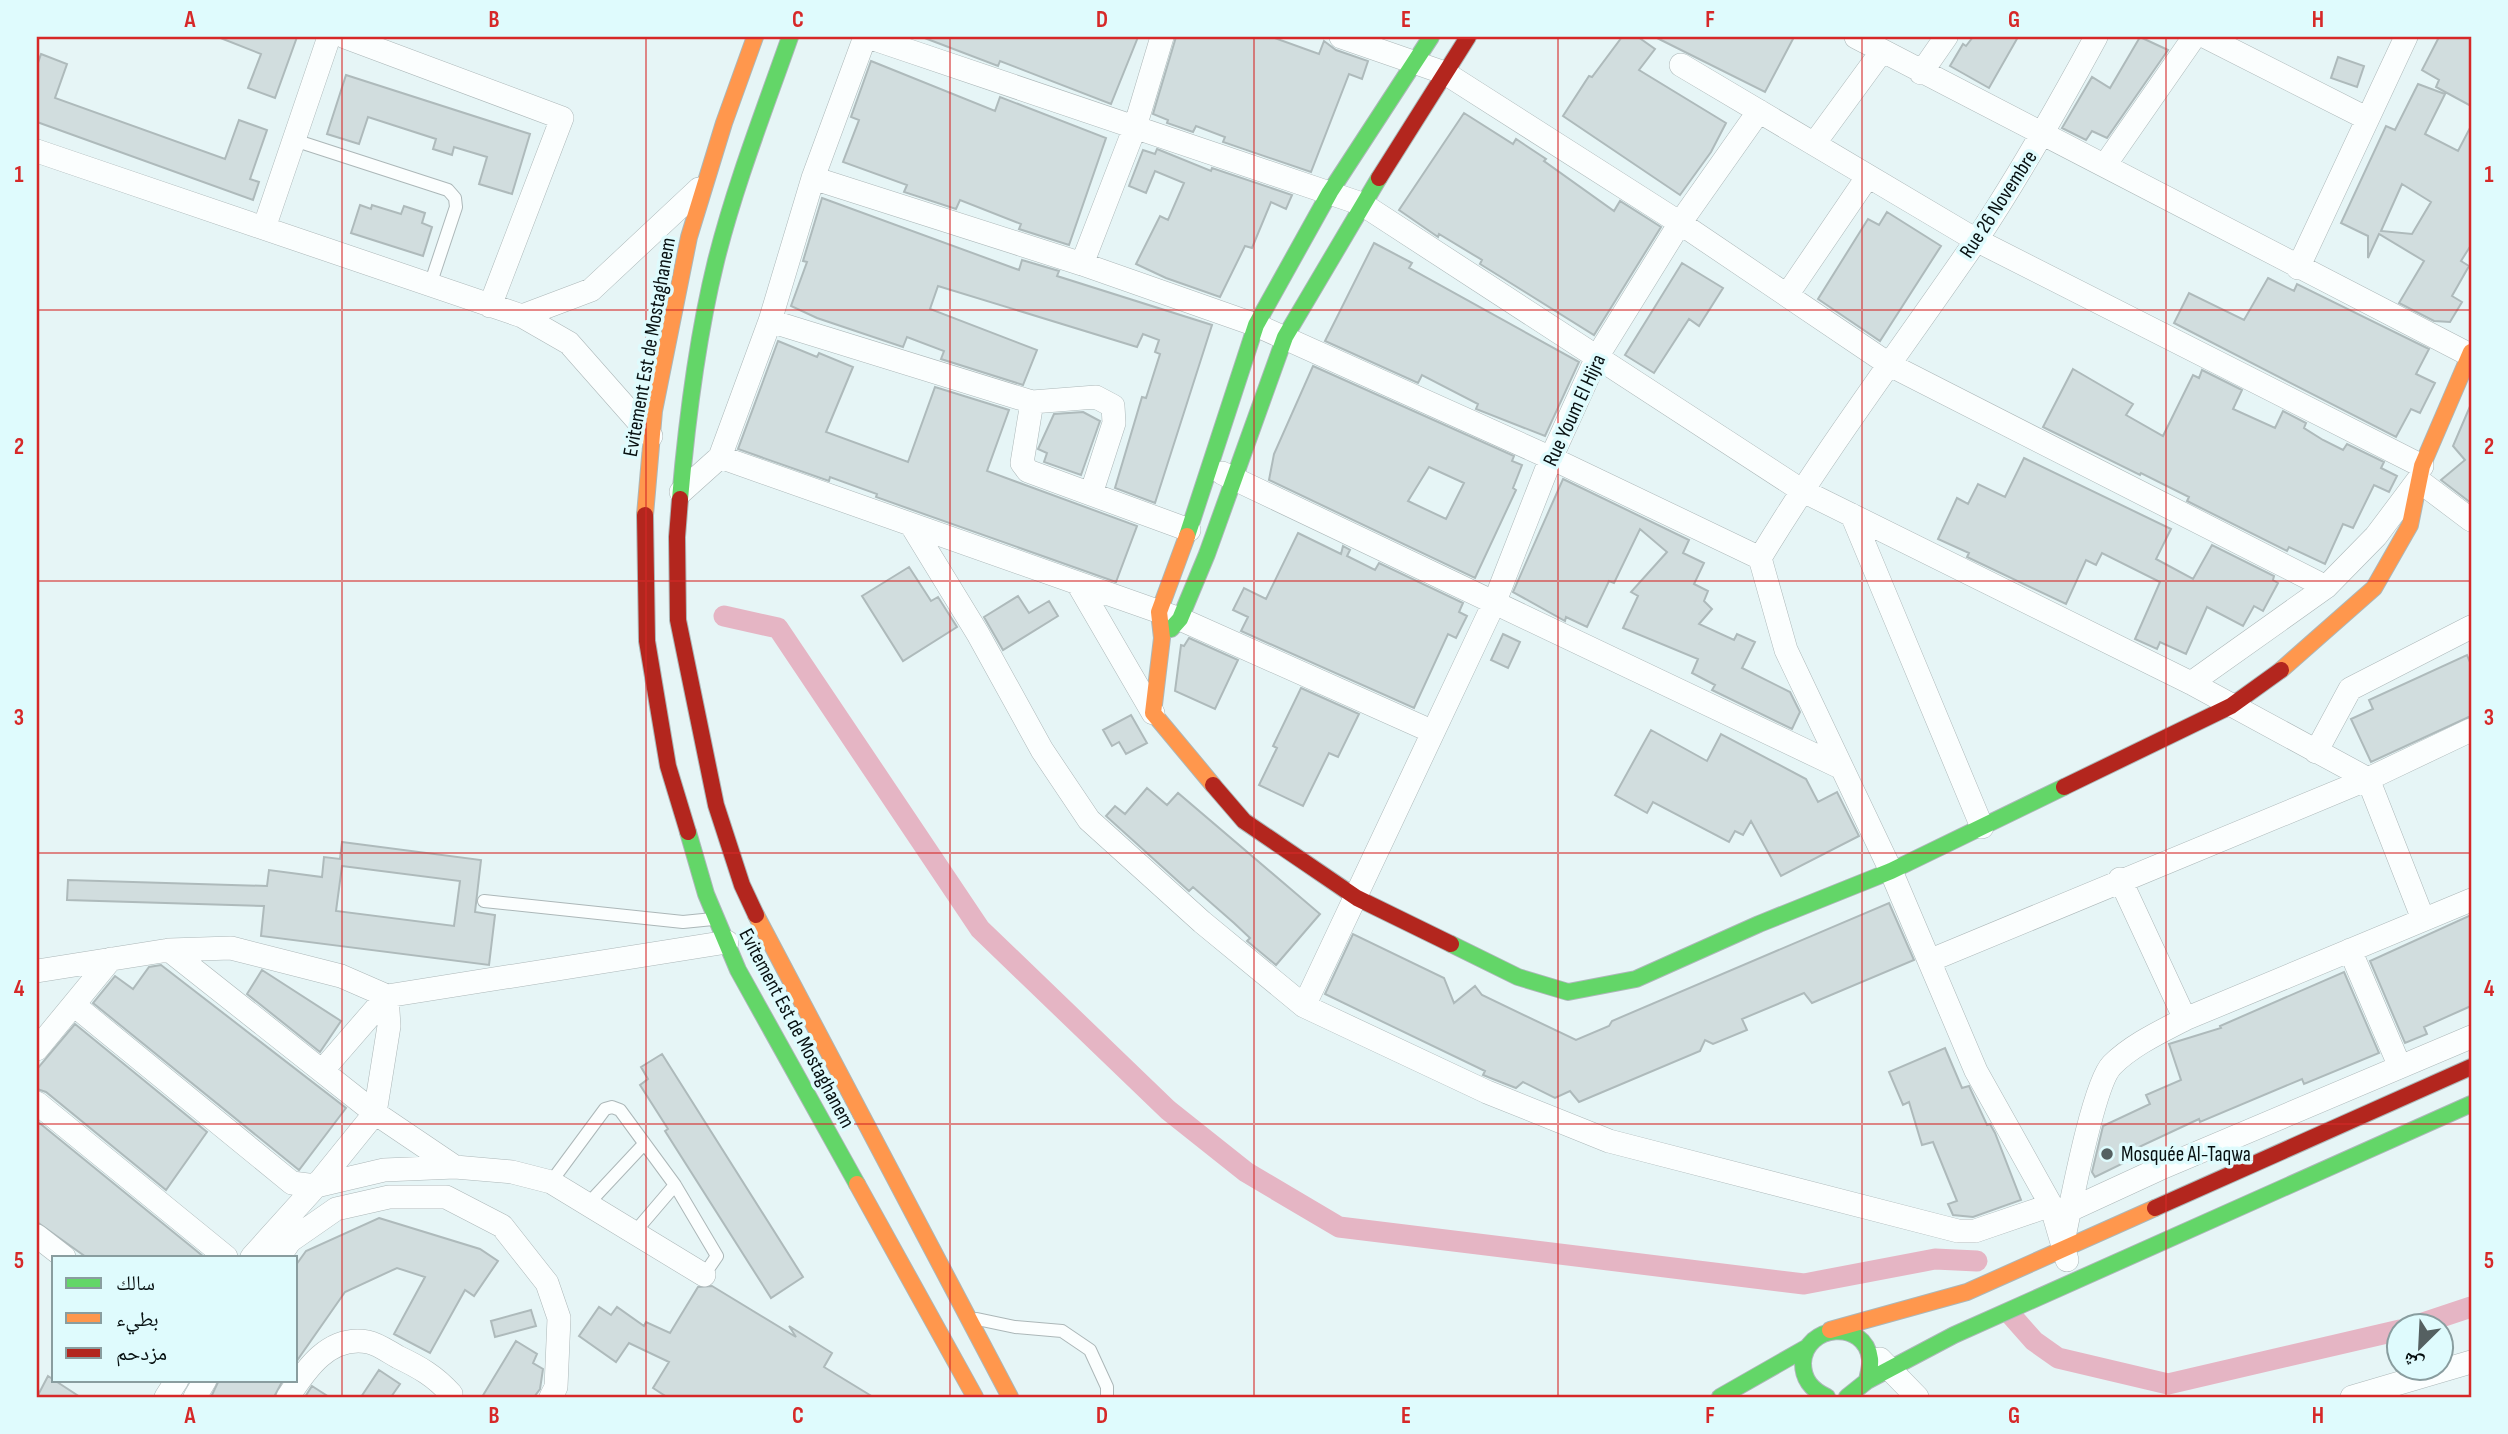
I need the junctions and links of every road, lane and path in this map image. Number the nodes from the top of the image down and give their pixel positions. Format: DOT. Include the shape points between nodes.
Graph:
graph roads {
  1 [pos="329,37"];
  2 [pos="345,37"];
  3 [pos="755,37"];
  4 [pos="790,37"];
  5 [pos="866,37"];
  6 [pos="1162,37"];
  7 [pos="1340,37"];
  8 [pos="1431,37"];
  9 [pos="1468,37"];
  10 [pos="1856,37"];
  11 [pos="1946,37"];
  12 [pos="2096,37"];
  13 [pos="2194,37"];
  14 [pos="2206,37"];
  15 [pos="2406,37"];
  16 [pos="1882,51"];
  17 [pos="1414,62"];
  18 [pos="1681,65"];
  19 [pos="1445,73"];
  20 [pos="1921,73"];
  21 [pos="1759,111"];
  22 [pos="2366,118"];
  23 [pos="1135,127"];
  24 [pos="2043,135"];
  25 [pos="294,140"];
  26 [pos="1814,144"];
  27 [pos="37,151"];
  28 [pos="2105,165"];
  29 [pos="1868,176"];
  30 [pos="813,178"];
  31 [pos="706,182"];
  32 [pos="1330,192"];
  33 [pos="1362,204"];
  34 [pos="1680,223"];
  35 [pos="264,228"];
  36 [pos="1976,240"];
  37 [pos="1082,264"];
  38 [pos="2298,268"];
  39 [pos="430,285"];
  40 [pos="1787,295"];
  41 [pos="490,306"];
  42 [pos="522,316"];
  43 [pos="770,321"];
  44 [pos="1256,325"];
  45 [pos="1285,337"];
  46 [pos="2471,353"];
  47 [pos="1597,357"];
  48 [pos="1890,365"];
  49 [pos="1032,402"];
  50 [pos="651,436"];
  51 [pos="720,457"];
  52 [pos="1551,458"];
  53 [pos="1210,468"];
  54 [pos="2420,473"];
  55 [pos="1235,478"];
  56 [pos="1801,490"];
  57 [pos="681,492"];
  58 [pos="1091,494"];
  59 [pos="1853,515"];
  60 [pos="2471,520"];
  61 [pos="912,526"];
  62 [pos="1189,530"];
  63 [pos="1760,558"];
  64 [pos="1078,584"];
  65 [pos="2326,587"];
  66 [pos="1495,601"];
  67 [pos="1170,615"];
  68 [pos="2471,627"];
  69 [pos="2192,683"];
  70 [pos="2231,706"];
  71 [pos="1153,713"];
  72 [pos="2471,730"];
  73 [pos="1431,731"];
  74 [pos="2316,752"];
  75 [pos="1842,768"];
  76 [pos="2368,779"];
  77 [pos="1982,827"];
  78 [pos="1891,871"];
  79 [pos="2120,879"];
  80 [pos="1357,898"];
  81 [pos="2471,900"];
  82 [pos="484,901"];
  83 [pos="717,919"];
  84 [pos="2423,919"];
  85 [pos="684,922"];
  86 [pos="727,942"];
  87 [pos="687,948"];
  88 [pos="169,950"];
  89 [pos="2350,950"];
  90 [pos="111,959"];
  91 [pos="1931,960"];
  92 [pos="37,971"];
  93 [pos="387,996"];
  94 [pos="74,1005"];
  95 [pos="1304,1006"];
  96 [pos="2185,1019"];
  97 [pos="2471,1037"];
  98 [pos="37,1049"];
  99 [pos="2400,1067"];
  100 [pos="2471,1067"];
  101 [pos="322,1071"];
  102 [pos="37,1103"];
  103 [pos="2471,1104"];
  104 [pos="375,1113"];
  105 [pos="644,1144"];
  106 [pos="455,1167"];
  107 [pos="551,1182"];
  108 [pos="675,1185"];
  109 [pos="316,1186"];
  110 [pos="587,1205"];
  111 [pos="2060,1208"];
  112 [pos="634,1233"];
  113 [pos="37,1236"];
  114 [pos="2062,1248"];
  115 [pos="63,1256"];
  116 [pos="225,1256"];
  117 [pos="253,1256"];
  118 [pos="280,1256"];
  119 [pos="704,1275"];
  120 [pos="2076,1280"];
  121 [pos="967,1317"];
  122 [pos="1830,1330"];
  123 [pos="1867,1347"];
  124 [pos="1805,1348"];
  125 [pos="2471,1363"];
  126 [pos="1889,1368"];
  127 [pos="176,1382"];
  128 [pos="298,1382"];
  129 [pos="298,1382"];
  130 [pos="1859,1392"];
  131 [pos="1817,1396"];
  132 [pos="166,1397"];
  133 [pos="288,1397"];
  134 [pos="450,1397"];
  135 [pos="551,1397"];
  136 [pos="975,1397"];
  137 [pos="1010,1397"];
  138 [pos="1107,1397"];
  139 [pos="1720,1397"];
  140 [pos="1917,1397"];
  141 [pos="2352,1397"];
  1 -- 25 [label="street"];
  2 -- 41 [label="street" via="562,118"];
  3 -- 31 [label="main road, Evitement Est de Mostaghanem"];
  4 -- 57 [label="main road, Evitement Est de Mostaghanem" via="716,262 690,399"];
  5 -- 23 [label="street"];
  5 -- 30 [label="street"];
  6 -- 23 [label="street"];
  7 -- 17 [label="street"];
  8 -- 17 [label="main road"];
  9 -- 19 [label="main road"];
  10 -- 16 [label="street"];
  11 -- 20 [label="street"];
  12 -- 24 [label="street, Rue 26 Novembre"];
  13 -- 28 [label="street"];
  14 -- 22 [label="street"];
  15 -- 22 [label="street"];
  16 -- 20 [label="street"];
  16 -- 26 [label="street"];
  17 -- 19 [label="street"];
  17 -- 32 [label="main road"];
  18 -- 21 [label="street"];
  19 -- 33 [label="main road"];
  19 -- 34 [label="street"];
  20 -- 24 [label="street"];
  21 -- 26 [label="street"];
  21 -- 34 [label="street, Rue Youm El Hijra"];
  22 -- 38 [label="street"];
  23 -- 32 [label="street"];
  23 -- 37 [label="street"];
  24 -- 28 [label="street"];
  24 -- 36 [label="street, Rue 26 Novembre"];
  25 -- 35 [label="street"];
  25 -- 39 [label="lane" via="448,190 456,207"];
  26 -- 29 [label="street"];
  27 -- 35 [label="street"];
  28 -- 38 [label="street"];
  29 -- 36 [label="street"];
  29 -- 40 [label="street"];
  30 -- 37 [label="street"];
  30 -- 43 [label="street"];
  31 -- 42 [label="street" via="591,290"];
  31 -- 50 [label="main road, Evitement Est de Mostaghanem" via="689,237"];
  32 -- 33 [label="street"];
  32 -- 44 [label="main road"];
  33 -- 45 [label="main road"];
  33 -- 47 [label="street"];
  34 -- 40 [label="street"];
  34 -- 47 [label="street, Rue Youm El Hijra"];
  35 -- 39 [label="street"];
  36 -- 48 [label="street, Rue 26 Novembre"];
  36 -- 54 [label="street"];
  37 -- 44 [label="street"];
  38 -- 46 [label="street"];
  39 -- 41 [label="street"];
  40 -- 48 [label="street"];
  41 -- 42 [label="street"];
  42 -- 50 [label="street" via="569,343"];
  43 -- 49 [label="street"];
  43 -- 51 [label="street"];
  44 -- 45 [label="street"];
  44 -- 53 [label="main road"];
  45 -- 52 [label="street"];
  45 -- 55 [label="main road"];
  46 -- 54 [label="main road"];
  47 -- 52 [label="street, Rue Youm El Hijra"];
  47 -- 56 [label="street"];
  48 -- 56 [label="street, Rue 26 Novembre"];
  48 -- 65 [label="street"];
  49 -- 58 [label="street" via="1022,463 1028,471"];
  49 -- 58 [label="street" via="1096,397 1113,406 1114,423"];
  50 -- 83 [label="main road, Evitement Est de Mostaghanem" via="645,501 647,641 668,766"];
  51 -- 57 [label="street"];
  51 -- 61 [label="street"];
  52 -- 63 [label="street"];
  52 -- 66 [label="street, Rue Youm El Hijra"];
  53 -- 55 [label="street"];
  53 -- 62 [label="main road"];
  54 -- 60 [label="street"];
  54 -- 65 [label="street" via="2376,536"];
  54 -- 70 [label="main road" via="2410,525 2374,588 2280,671"];
  55 -- 66 [label="street"];
  55 -- 67 [label="main road"];
  56 -- 59 [label="street"];
  56 -- 63 [label="street, Rue 26 Novembre"];
  57 -- 121 [label="main road, Evitement Est de Mostaghanem" via="678,620 716,805 742,885 776,958"];
  58 -- 62 [label="street"];
  59 -- 69 [label="street"];
  59 -- 77 [label="street"];
  61 -- 64 [label="street"];
  61 -- 95 [label="street" via="1042,750 1089,820"];
  62 -- 67 [label="main road"];
  63 -- 75 [label="street" via="1786,650"];
  64 -- 67 [label="street"];
  64 -- 71 [label="street"];
  65 -- 69 [label="street"];
  66 -- 73 [label="street, Rue Youm El Hijra"];
  66 -- 75 [label="street"];
  67 -- 71 [label="main road" via="1162,638"];
  67 -- 73 [label="street"];
  68 -- 74 [label="street" via="2350,689"];
  69 -- 70 [label="street"];
  70 -- 74 [label="street"];
  70 -- 77 [label="main road"];
  71 -- 80 [label="main road" via="1244,821"];
  72 -- 76 [label="street"];
  73 -- 80 [label="street, Rue Youm El Hijra"];
  74 -- 76 [label="street"];
  75 -- 78 [label="street"];
  76 -- 79 [label="street"];
  76 -- 84 [label="street"];
  77 -- 78 [label="main road"];
  78 -- 80 [label="main road" via="1636,979 1568,992 1518,977"];
  78 -- 91 [label="street"];
  79 -- 91 [label="street"];
  79 -- 96 [label="street"];
  80 -- 95 [label="street, Rue Youm El Hijra"];
  81 -- 84 [label="street"];
  82 -- 85 [label="lane"];
  83 -- 85 [label="lane"];
  83 -- 86 [label="main road, Evitement Est de Mostaghanem"];
  84 -- 89 [label="street"];
  85 -- 87 [label="lane"];
  86 -- 87 [label="street"];
  86 -- 136 [label="main road, Evitement Est de Mostaghanem" via="751,994"];
  87 -- 93 [label="street"];
  88 -- 90 [label="street"];
  88 -- 93 [label="street" via="232,948 341,976"];
  88 -- 101 [label="street"];
  89 -- 96 [label="street"];
  89 -- 99 [label="street"];
  90 -- 92 [label="street"];
  90 -- 94 [label="street"];
  91 -- 111 [label="street" via="1976,1072"];
  93 -- 101 [label="street"];
  93 -- 104 [label="street" via="389,1026"];
  94 -- 98 [label="street"];
  94 -- 109 [label="street" via="292,1183"];
  95 -- 111 [label="street" via="1487,1092 1608,1141 1958,1231 1975,1231"];
  96 -- 111 [label="street" via="2142,1042 2109,1067"];
  97 -- 99 [label="street"];
  99 -- 111 [label="street"];
  100 -- 114 [label="main road"];
  101 -- 104 [label="street"];
  102 -- 116 [label="street"];
  103 -- 120 [label="main road"];
  104 -- 106 [label="street"];
  104 -- 109 [label="street"];
  105 -- 107 [label="lane" via="620,1110 605,1109"];
  105 -- 108 [label="lane"];
  105 -- 110 [label="lane"];
  106 -- 107 [label="street" via="512,1172"];
  106 -- 109 [label="street" via="384,1170"];
  107 -- 110 [label="street"];
  108 -- 112 [label="lane"];
  108 -- 119 [label="lane" via="718,1256"];
  109 -- 117 [label="street"];
  110 -- 112 [label="street"];
  111 -- 114 [label="street"];
  112 -- 119 [label="street"];
  113 -- 115 [label="street"];
  114 -- 120 [label="street"];
  114 -- 122 [label="main road" via="1967,1292"];
  118 -- 135 [label="street" via="290,1241 336,1209 389,1197 446,1197 502,1226 547,1283 559,1318 556,1387"];
  120 -- 126 [label="main road"];
  121 -- 137 [label="main road, Evitement Est de Mostaghanem"];
  121 -- 138 [label="lane" via="1062,1331 1090,1350"];
  122 -- 123 [label="main road" via="1851,1333"];
  122 -- 124 [label="main road"];
  123 -- 126 [label="street"];
  123 -- 130 [label="main road" via="1871,1370"];
  124 -- 131 [label="main road" via="1802,1368"];
  124 -- 139 [label="main road"];
  125 -- 141 [label="street"];
  126 -- 130 [label="main road"];
  126 -- 140 [label="street"];
  127 -- 132 [label="street"];
  128 -- 134 [label="street" via="326,1350 370,1342 435,1376"];
  129 -- 133 [label="street"];
}
